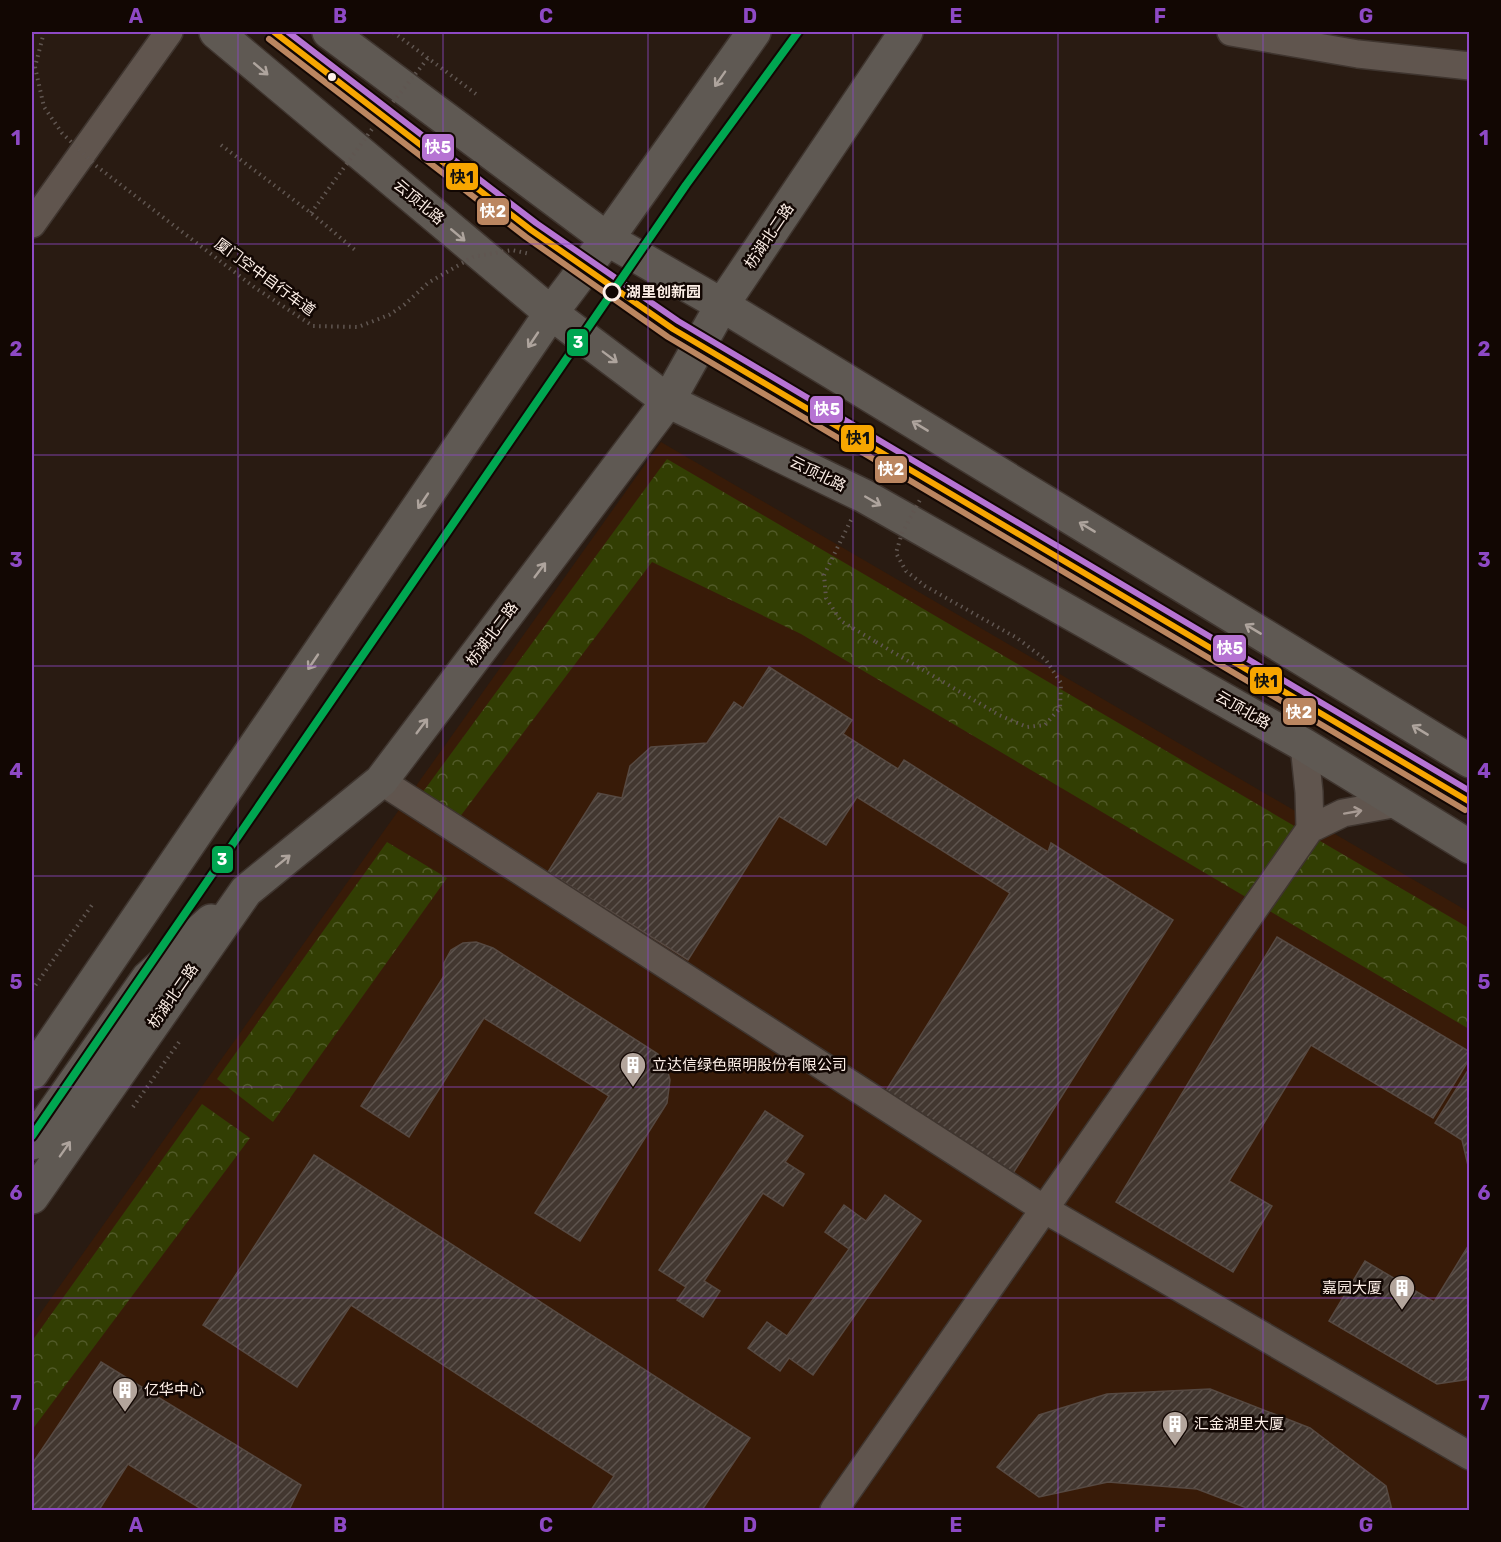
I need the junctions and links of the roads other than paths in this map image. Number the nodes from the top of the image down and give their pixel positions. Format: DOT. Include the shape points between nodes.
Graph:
graph roads {
  1 [pos="169,32"];
  2 [pos="216,32"];
  3 [pos="274,32"];
  4 [pos="329,32"];
  5 [pos="754,32"];
  6 [pos="906,32"];
  7 [pos="1231,32"];
  8 [pos="1470,66"];
  9 [pos="32,224"];
  10 [pos="607,239"];
  11 [pos="722,305"];
  12 [pos="551,313"];
  13 [pos="668,401"];
  14 [pos="1304,745"];
  15 [pos="1470,761"];
  16 [pos="381,781"];
  17 [pos="1470,802"];
  18 [pos="1398,803"];
  19 [pos="1310,829"];
  20 [pos="1470,847"];
  21 [pos="246,891"];
  22 [pos="32,1072"];
  23 [pos="32,1143"];
  24 [pos="32,1197"];
  25 [pos="1044,1209"];
  26 [pos="1470,1456"];
  27 [pos="834,1510"];
  1 -- 9 [label="street"];
  2 -- 12 [label="main road, 云顶北路, one-way"];
  3 -- 17 [label="lane, bridge" via="531,230 673,329"];
  4 -- 10 [label="main road"];
  5 -- 10 [label="main road, one-way"];
  6 -- 11 [label="main road, 枋湖北二路"];
  7 -- 8 [label="street" via="1358,54"];
  10 -- 11 [label="main road"];
  10 -- 12 [label="main road"];
  11 -- 13 [label="main road, 枋湖北二路"];
  15 -- 11 [label="main road, one-way"];
  12 -- 13 [label="main road, 云顶北路, one-way"];
  12 -- 22 [label="main road, one-way"];
  13 -- 14 [label="main road, 云顶北路, one-way" via="864,496"];
  16 -- 13 [label="main road, 枋湖北二路, one-way"];
  14 -- 18 [label="main road, 云顶北路"];
  14 -- 19 [label="street"];
  21 -- 16 [label="main road, 枋湖北二路, one-way"];
  16 -- 25 [label="street"];
  19 -- 18 [label="street, one-way" via="1343,813"];
  18 -- 20 [label="main road, 云顶北路"];
  19 -- 25 [label="street"];
  21 -- 23 [label="main road" via="148,978"];
  24 -- 21 [label="main road, 枋湖北二路, one-way"];
  25 -- 26 [label="street"];
  25 -- 27 [label="street"];
}
